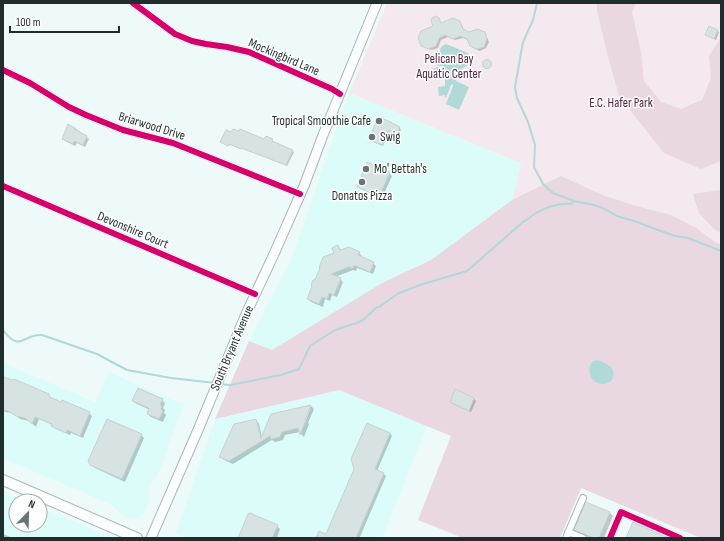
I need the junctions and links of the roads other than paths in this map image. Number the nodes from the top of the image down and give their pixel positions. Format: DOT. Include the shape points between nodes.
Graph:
graph roads {
  1 [pos="133,3"];
  2 [pos="377,3"];
  3 [pos="3,70"];
  4 [pos="340,94"];
  5 [pos="3,186"];
  6 [pos="300,194"];
  7 [pos="255,294"];
  8 [pos="3,480"];
  9 [pos="583,498"];
  10 [pos="567,535"];
  11 [pos="137,538"];
  12 [pos="151,538"];
  13 [pos="583,538"];
  14 [pos="610,538"];
  15 [pos="680,538"];
  1 -- 4 [label="street, Mockingbird Lane" via="175,34 192,41 249,52"];
  2 -- 4 [label="main road, South Bryant Avenue"];
  3 -- 6 [label="street, Briarwood Drive" via="86,115 123,130 180,146"];
  4 -- 6 [label="main road, South Bryant Avenue"];
  5 -- 7 [label="street, Devonshire Court"];
  6 -- 7 [label="main road, South Bryant Avenue"];
  7 -- 12 [label="main road, South Bryant Avenue"];
  8 -- 11 [label="main road"];
  9 -- 10 [label="street"];
  10 -- 13 [label="street"];
  14 -- 15 [label="street" via="621,512"];
}
